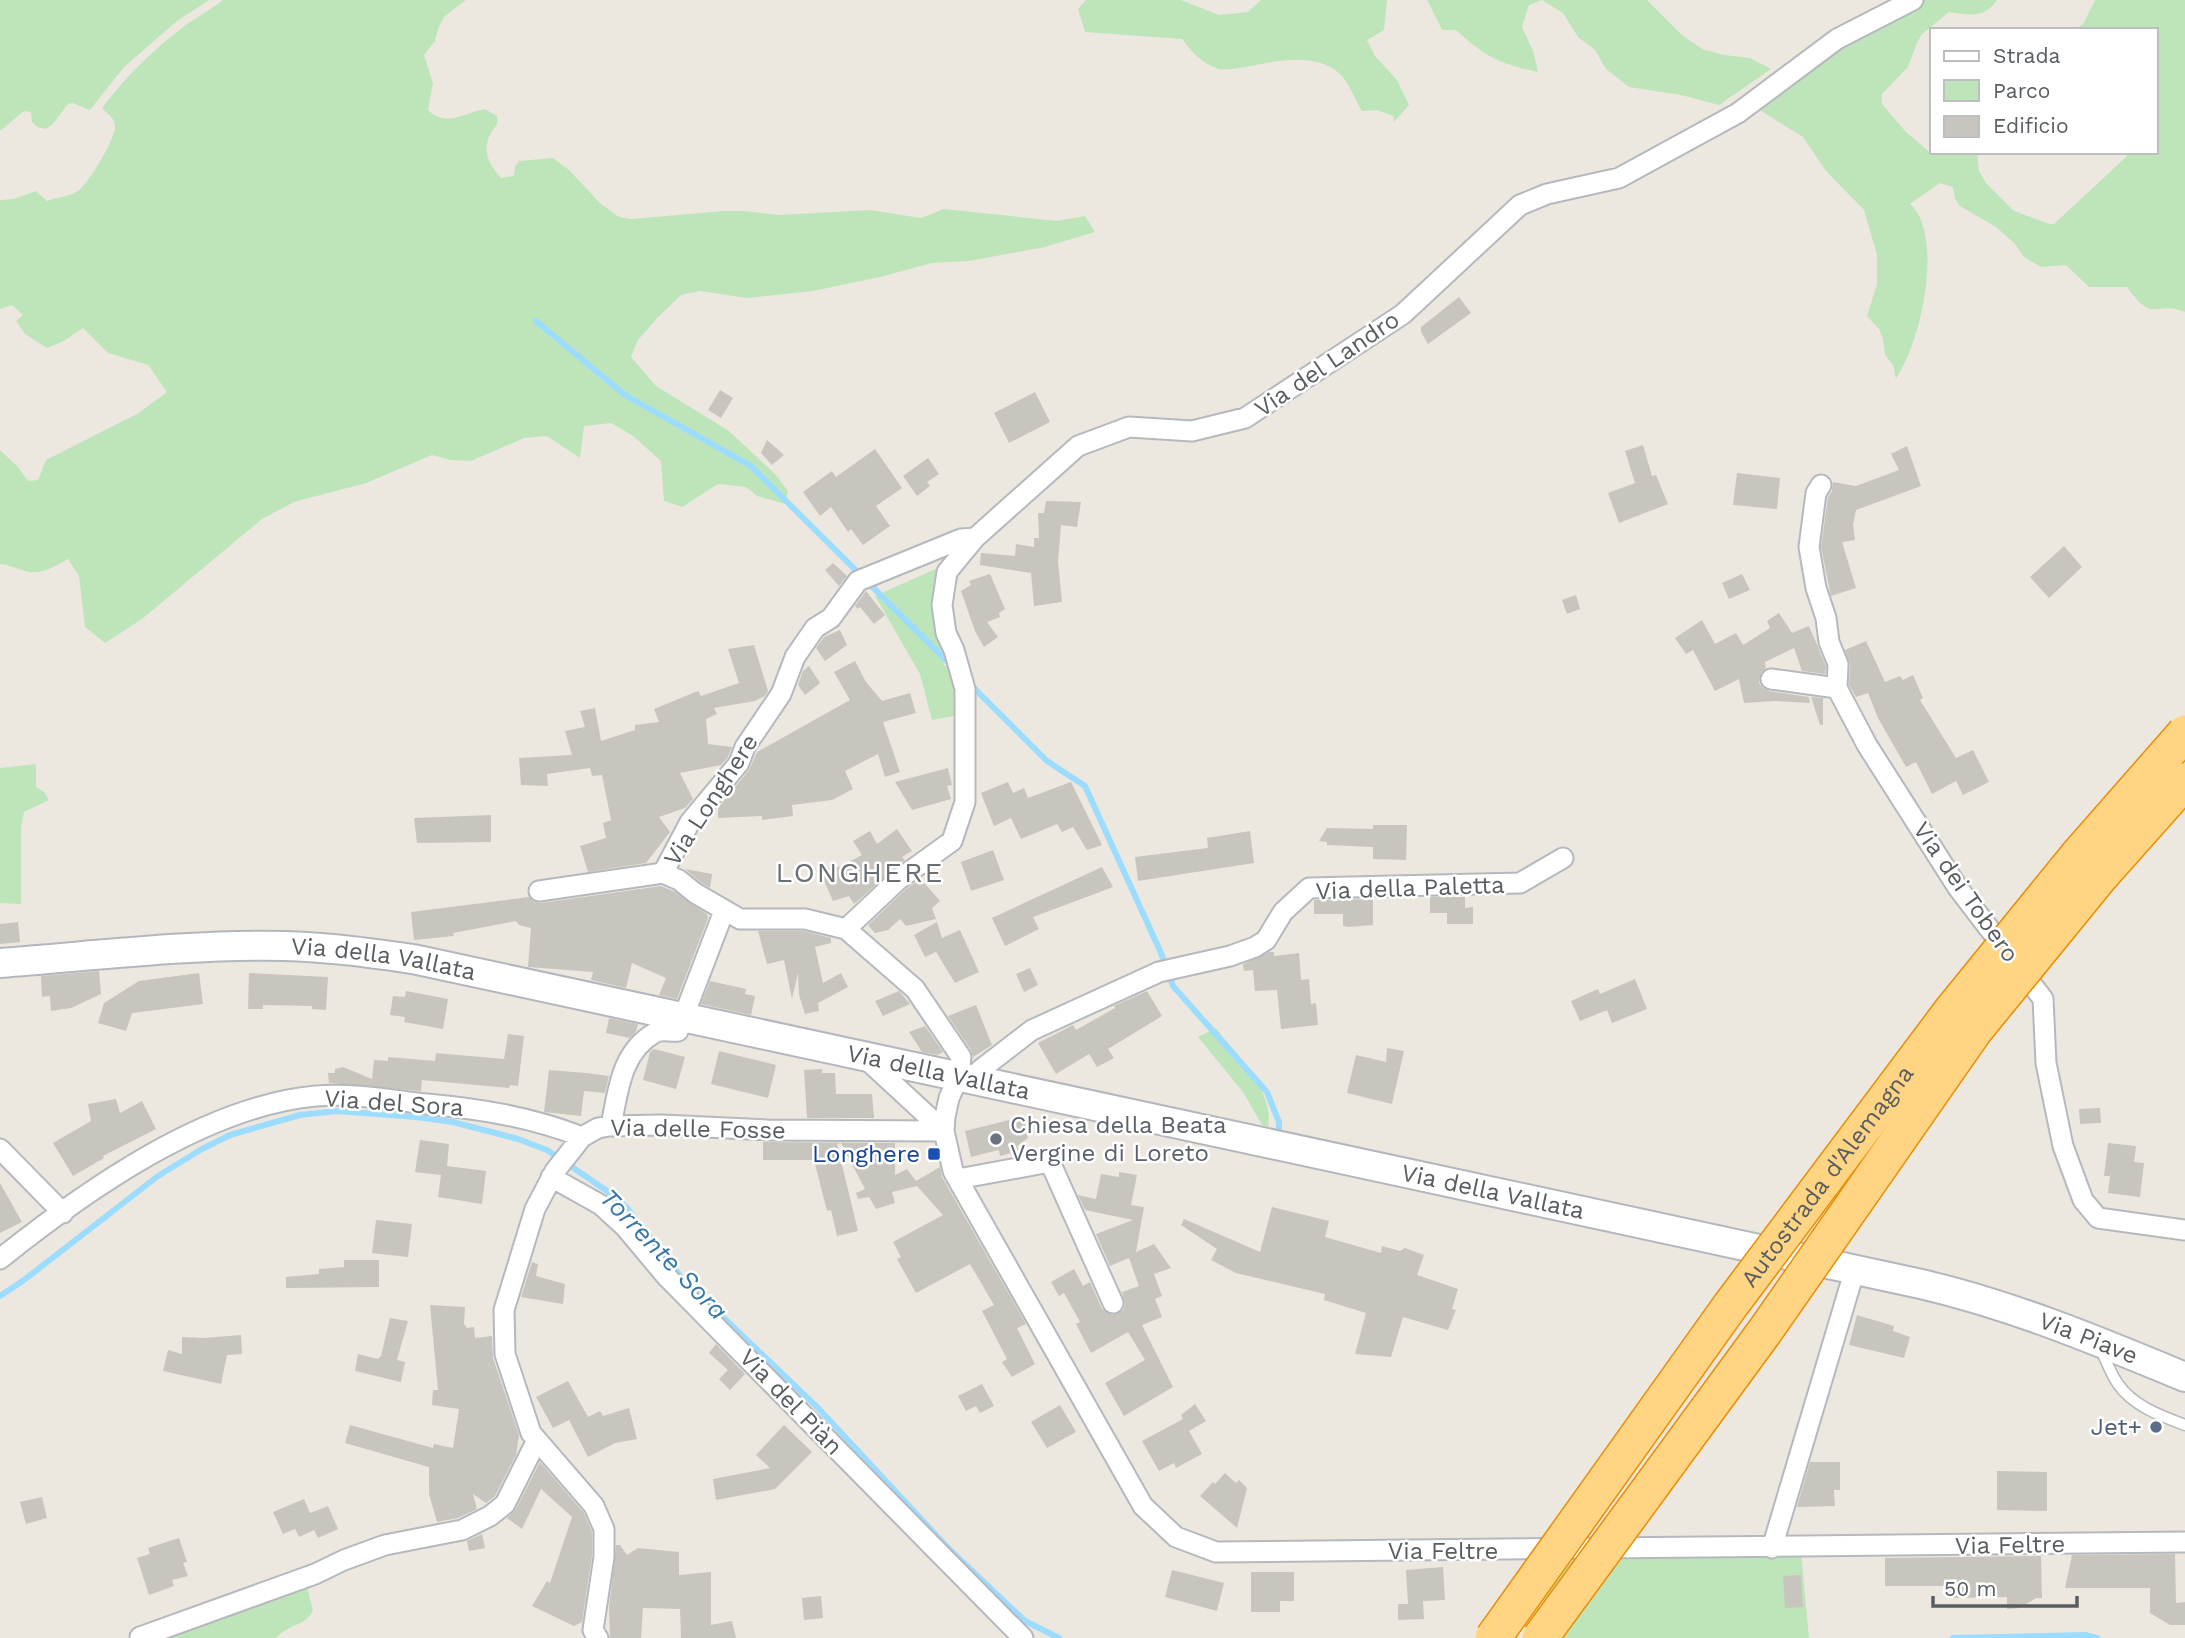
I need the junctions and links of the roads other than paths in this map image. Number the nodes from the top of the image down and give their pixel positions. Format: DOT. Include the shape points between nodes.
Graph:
graph roads {
  1 [pos="1913,0"];
  2 [pos="1821,485"];
  3 [pos="975,538"];
  4 [pos="1771,679"];
  5 [pos="1837,688"];
  6 [pos="2185,733"];
  7 [pos="2185,781"];
  8 [pos="1563,858"];
  9 [pos="663,873"];
  10 [pos="539,891"];
  11 [pos="724,911"];
  12 [pos="846,929"];
  13 [pos="0,963"];
  14 [pos="683,1017"];
  15 [pos="862,1056"];
  16 [pos="968,1078"];
  17 [pos="611,1126"];
  18 [pos="944,1131"];
  19 [pos="577,1144"];
  20 [pos="0,1149"];
  21 [pos="553,1174"];
  22 [pos="958,1179"];
  23 [pos="62,1213"];
  24 [pos="2185,1230"];
  25 [pos="0,1259"];
  26 [pos="1855,1269"];
  27 [pos="1990,1302"];
  28 [pos="1113,1303"];
  29 [pos="2097,1341"];
  30 [pos="2185,1377"];
  31 [pos="2185,1425"];
  32 [pos="536,1442"];
  33 [pos="2185,1542"];
  34 [pos="1772,1548"];
  35 [pos="140,1637"];
  36 [pos="598,1638"];
  37 [pos="1023,1638"];
  38 [pos="1493,1638"];
  39 [pos="1540,1638"];
  1 -- 3 [label="street, Via del Landro" via="1837,39 1738,113 1619,178 1547,194 1520,205 1403,314 1245,418 1192,431 1129,427 1078,446"];
  2 -- 5 [label="street, Via dei Tobero" via="1809,547 1838,664"];
  3 -- 9 [label="street, Via Longhere" via="961,539 858,581 795,657 781,695 739,763 690,822"];
  3 -- 12 [label="street, Via del Landro" via="947,572 942,605 946,634 965,689 965,802 952,841 898,880"];
  4 -- 5 [label="street"];
  5 -- 24 [label="street, Via dei Tobero" via="1867,745 1958,888 2043,999 2046,1063 2063,1146 2082,1200 2098,1218"];
  6 -- 38 [label="highway, Autostrada d'Alemagna, bridge" via="1952,1010 1738,1295"];
  7 -- 39 [label="highway, Autostrada d'Alemagna, bridge" via="1975,1031 1765,1331"];
  8 -- 16 [label="street, Via della Paletta" via="1520,883 1308,888 1283,912 1266,940 1255,947 1159,972 1032,1030"];
  9 -- 10 [label="street"];
  9 -- 11 [label="street, Via Longhere"];
  11 -- 12 [label="street, Via Longhere" via="740,919 805,919"];
  11 -- 14 [label="street"];
  12 -- 16 [label="street, Via Longhere" via="915,989 961,1057"];
  13 -- 14 [label="main road, Via della Vallata" via="192,947 342,949"];
  14 -- 15 [label="main road, Via della Vallata"];
  14 -- 17 [label="street" via="678,1031 655,1033 626,1064"];
  15 -- 16 [label="main road, Via della Vallata"];
  15 -- 18 [label="street"];
  16 -- 18 [label="street, Via Feltre" via="949,1098"];
  16 -- 26 [label="main road, Via della Vallata"];
  17 -- 18 [label="street, Via delle Fosse"];
  17 -- 19 [label="street, Via delle Fosse" via="597,1128"];
  18 -- 22 [label="street, Via Feltre"];
  19 -- 21 [label="street"];
  19 -- 23 [label="street, Via del Sora" via="544,1122 492,1111 348,1096 313,1097 247,1111 189,1135"];
  20 -- 23 [label="street"];
  21 -- 32 [label="street" via="535,1209 504,1310 505,1354"];
  21 -- 37 [label="street, Via del Piàn" via="612,1214 666,1276"];
  22 -- 28 [label="street" via="1050,1161"];
  22 -- 34 [label="street, Via Feltre" via="1143,1506 1176,1537 1216,1552"];
  23 -- 25 [label="street, Via del Sora"];
  26 -- 27 [label="main road, Via della Vallata"];
  26 -- 34 [label="street"];
  27 -- 29 [label="main road, Via Piave"];
  29 -- 30 [label="main road, Via Piave"];
  29 -- 31 [label="lane" via="2117,1384 2130,1398"];
  32 -- 35 [label="street" via="505,1504 462,1530 385,1545"];
  32 -- 36 [label="street" via="594,1506 604,1529 593,1630"];
  33 -- 34 [label="street, Via Feltre"];
}
